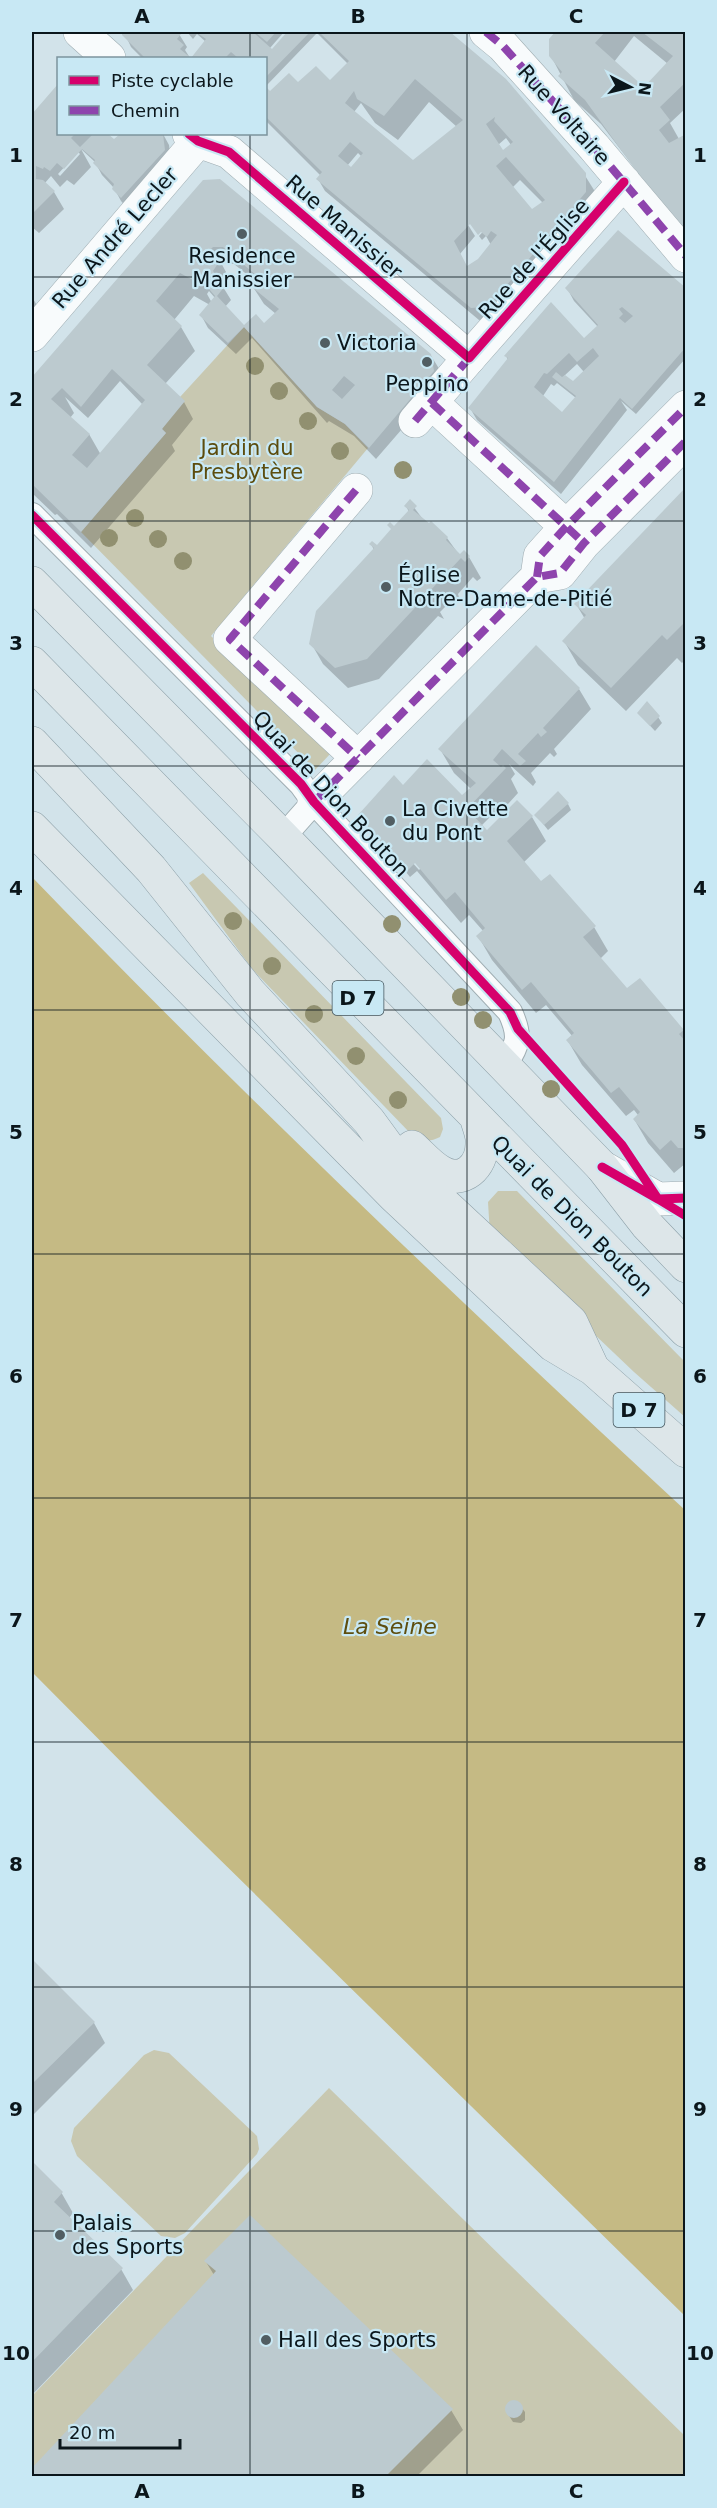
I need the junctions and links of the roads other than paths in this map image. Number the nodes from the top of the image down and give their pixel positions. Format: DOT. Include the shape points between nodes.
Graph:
graph roads {
  1 [pos="80,32"];
  2 [pos="501,36"];
  3 [pos="108,57"];
  4 [pos="194,137"];
  5 [pos="624,182"];
  6 [pos="686,256"];
  7 [pos="32,335"];
  8 [pos="469,358"];
  9 [pos="686,407"];
  10 [pos="686,441"];
  11 [pos="356,490"];
  12 [pos="32,515"];
  13 [pos="575,535"];
  14 [pos="32,583"];
  15 [pos="32,663"];
  16 [pos="32,743"];
  17 [pos="358,758"];
  18 [pos="314,802"];
  19 [pos="32,828"];
  20 [pos="283,837"];
  21 [pos="504,1066"];
  22 [pos="369,1120"];
  23 [pos="477,1120"];
  24 [pos="602,1167"];
  25 [pos="672,1198"];
  26 [pos="686,1216"];
  27 [pos="686,1266"];
  28 [pos="686,1331"];
  29 [pos="593,1370"];
  30 [pos="686,1451"];
  1 -- 3 [label="street"];
  2 -- 5 [label="street, Rue Voltaire"];
  4 -- 7 [label="street, Rue André Lecler"];
  4 -- 8 [label="street, Rue Manissier" via="230,152"];
  5 -- 6 [label="street, Rue Voltaire"];
  5 -- 8 [label="street, Rue de l'Église"];
  8 -- 13 [label="street, Rue de l'Église" via="424,412"];
  9 -- 13 [label="street"];
  10 -- 13 [label="street"];
  11 -- 17 [label="street" via="230,639"];
  12 -- 18 [label="lane, Quai de Dion Bouton" via="301,784"];
  13 -- 17 [label="street" via="560,573 537,577"];
  14 -- 20 [label="main road"];
  15 -- 23 [label="main road, Quai de Dion Bouton / D 7"];
  16 -- 22 [label="main road" via="151,869 249,993"];
  17 -- 18 [label="street"];
  18 -- 20 [label="lane"];
  18 -- 21 [label="lane, Quai de Dion Bouton" via="510,1012 518,1029 514,1051"];
  19 -- 29 [label="main road, D 7" via="394,1196 553,1345"];
  20 -- 21 [label="main road"];
  21 -- 24 [label="main road"];
  22 -- 23 [label="main road" via="452,1176 472,1171 479,1159 483,1143"];
  22 -- 29 [label="main road" via="399,1162 570,1322"];
  23 -- 28 [label="main road, Quai de Dion Bouton / D 7"];
  24 -- 25 [label="street"];
  24 -- 27 [label="main road" via="647,1225"];
  25 -- 26 [label="lane"];
  29 -- 30 [label="main road, D 7"];
}
